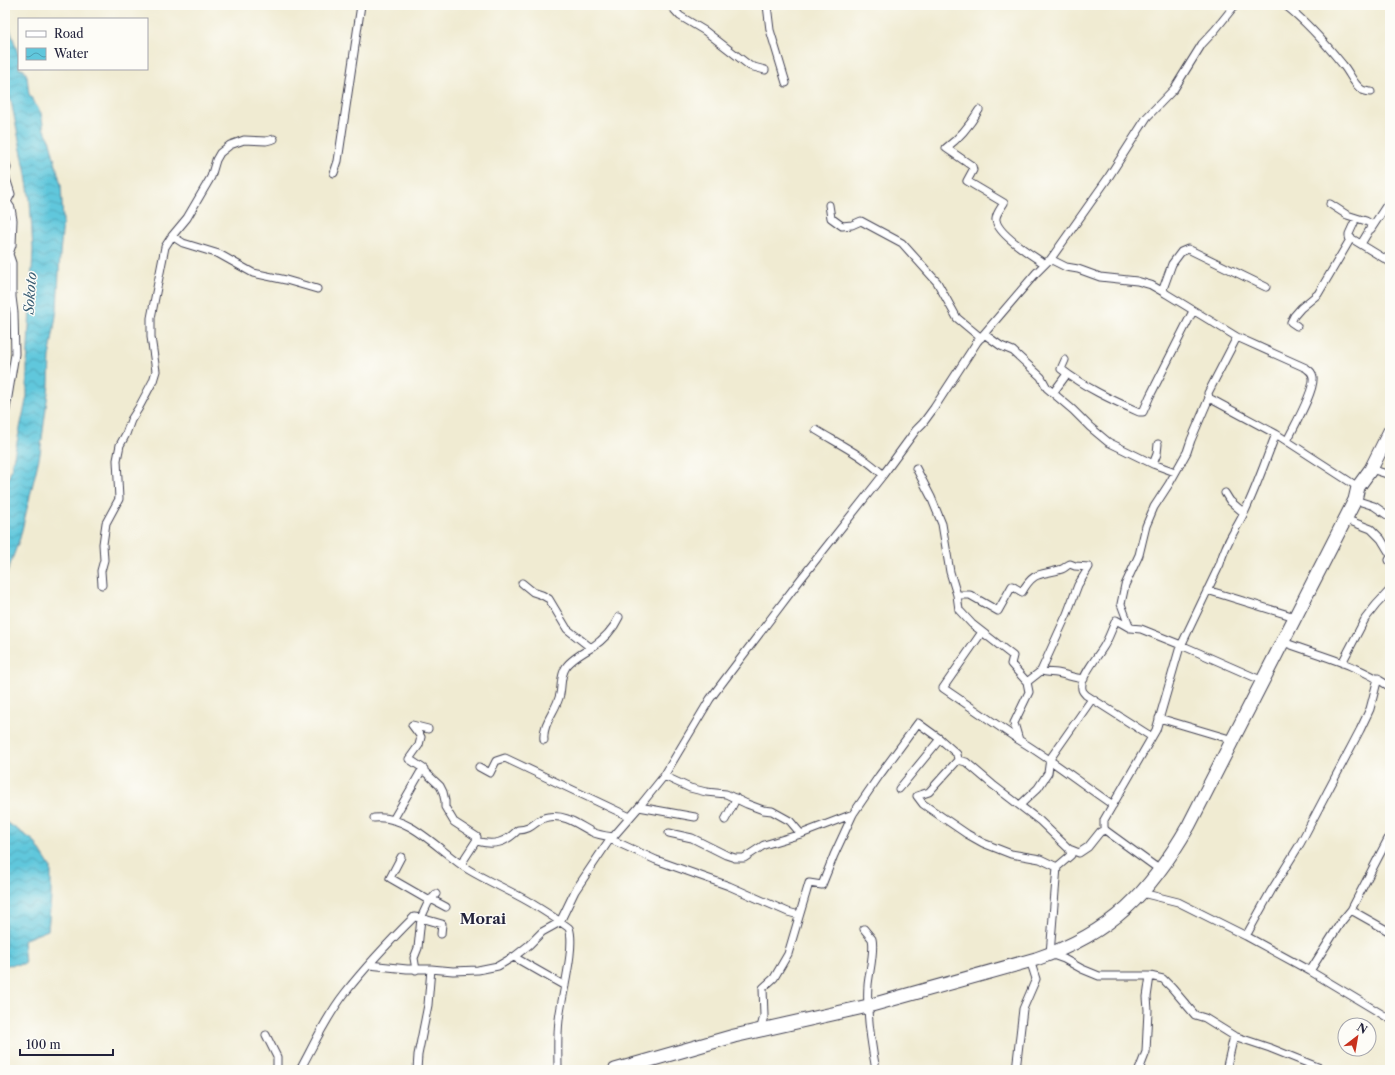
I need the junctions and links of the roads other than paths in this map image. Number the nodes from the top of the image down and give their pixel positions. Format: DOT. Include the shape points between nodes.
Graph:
graph roads {
  1 [pos="361,5"];
  2 [pos="670,5"];
  3 [pos="767,5"];
  4 [pos="1235,5"];
  5 [pos="1285,5"];
  6 [pos="765,70"];
  7 [pos="786,83"];
  8 [pos="1371,92"];
  9 [pos="979,110"];
  10 [pos="274,139"];
  11 [pos="5,160"];
  12 [pos="334,173"];
  13 [pos="5,174"];
  14 [pos="1390,203"];
  15 [pos="1330,204"];
  16 [pos="829,205"];
  17 [pos="14,220"];
  18 [pos="1354,223"];
  19 [pos="5,224"];
  20 [pos="1370,229"];
  21 [pos="172,236"];
  22 [pos="1352,238"];
  23 [pos="1361,244"];
  24 [pos="1047,262"];
  25 [pos="1390,262"];
  26 [pos="1266,287"];
  27 [pos="317,289"];
  28 [pos="1165,293"];
  29 [pos="1194,311"];
  30 [pos="1297,326"];
  31 [pos="982,336"];
  32 [pos="1236,337"];
  33 [pos="1065,360"];
  34 [pos="1067,374"];
  35 [pos="1053,393"];
  36 [pos="1209,398"];
  37 [pos="5,414"];
  38 [pos="816,430"];
  39 [pos="1390,431"];
  40 [pos="1276,434"];
  41 [pos="1287,441"];
  42 [pos="1158,444"];
  43 [pos="1153,464"];
  44 [pos="916,468"];
  45 [pos="1371,469"];
  46 [pos="1175,472"];
  47 [pos="1390,474"];
  48 [pos="883,475"];
  49 [pos="1358,487"];
  50 [pos="1224,493"];
  51 [pos="1355,500"];
  52 [pos="1244,513"];
  53 [pos="1390,517"];
  54 [pos="1345,519"];
  55 [pos="1390,554"];
  56 [pos="1390,558"];
  57 [pos="1390,562"];
  58 [pos="522,582"];
  59 [pos="102,585"];
  60 [pos="1207,590"];
  61 [pos="1390,590"];
  62 [pos="957,595"];
  63 [pos="619,617"];
  64 [pos="1295,617"];
  65 [pos="1130,628"];
  66 [pos="982,632"];
  67 [pos="1282,642"];
  68 [pos="1181,645"];
  69 [pos="591,648"];
  70 [pos="1342,663"];
  71 [pos="1041,671"];
  72 [pos="1378,678"];
  73 [pos="1084,679"];
  74 [pos="1027,682"];
  75 [pos="1263,682"];
  76 [pos="1390,687"];
  77 [pos="1092,699"];
  78 [pos="1159,718"];
  79 [pos="428,729"];
  80 [pos="1152,736"];
  81 [pos="940,739"];
  82 [pos="544,740"];
  83 [pos="1019,740"];
  84 [pos="1233,740"];
  85 [pos="1050,759"];
  86 [pos="958,760"];
  87 [pos="479,767"];
  88 [pos="423,770"];
  89 [pos="664,776"];
  90 [pos="899,789"];
  91 [pos="736,798"];
  92 [pos="1113,805"];
  93 [pos="1020,806"];
  94 [pos="639,807"];
  95 [pos="853,814"];
  96 [pos="630,817"];
  97 [pos="695,817"];
  98 [pos="374,818"];
  99 [pos="393,820"];
  100 [pos="725,820"];
  101 [pos="1106,830"];
  102 [pos="669,833"];
  103 [pos="801,834"];
  104 [pos="1390,835"];
  105 [pos="611,838"];
  106 [pos="476,841"];
  107 [pos="1069,848"];
  108 [pos="401,857"];
  109 [pos="461,864"];
  110 [pos="1057,867"];
  111 [pos="1160,870"];
  112 [pos="1142,893"];
  113 [pos="432,898"];
  114 [pos="446,907"];
  115 [pos="1351,910"];
  116 [pos="799,915"];
  117 [pos="420,918"];
  118 [pos="560,922"];
  119 [pos="864,929"];
  120 [pos="1390,932"];
  121 [pos="441,934"];
  122 [pos="1246,936"];
  123 [pos="1050,954"];
  124 [pos="514,957"];
  125 [pos="1030,960"];
  126 [pos="369,964"];
  127 [pos="430,969"];
  128 [pos="416,970"];
  129 [pos="1310,971"];
  130 [pos="1150,976"];
  131 [pos="565,986"];
  132 [pos="868,1006"];
  133 [pos="1390,1019"];
  134 [pos="760,1031"];
  135 [pos="266,1035"];
  136 [pos="1234,1036"];
  137 [pos="277,1070"];
  138 [pos="300,1070"];
  139 [pos="417,1070"];
  140 [pos="558,1070"];
  141 [pos="615,1070"];
  142 [pos="876,1070"];
  143 [pos="1016,1070"];
  144 [pos="1139,1070"];
  145 [pos="1226,1070"];
  146 [pos="1325,1070"];
  1 -- 12 [label="street" via="338,161"];
  2 -- 6 [label="street" via="680,16 705,31 750,66"];
  3 -- 7 [label="street" via="770,30"];
  4 -- 24 [label="street" via="1202,44 1174,89 1147,117 1108,178"];
  5 -- 8 [label="street" via="1323,42 1344,66 1355,84 1363,91"];
  9 -- 24 [label="street" via="958,140 946,148 972,166 973,170 967,181 1004,203 996,216 1001,231 1015,243"];
  10 -- 21 [label="street" via="244,140 230,145 220,153 211,177 187,218"];
  11 -- 13 [label="street"];
  13 -- 17 [label="street" via="10,194 7,202"];
  14 -- 20 [label="street"];
  15 -- 20 [label="street" via="1347,215 1371,224"];
  16 -- 31 [label="street" via="832,218 842,226 861,221 902,243 937,282 958,318"];
  17 -- 19 [label="street"];
  17 -- 37 [label="street" via="9,254 12,263 15,354"];
  18 -- 22 [label="street" via="1348,234"];
  20 -- 23 [label="street"];
  21 -- 27 [label="street" via="219,254 253,273"];
  21 -- 59 [label="street" via="164,250 151,318 156,372 131,420 116,460 119,499 106,523"];
  22 -- 23 [label="street"];
  22 -- 30 [label="street" via="1318,294 1294,316 1291,322"];
  23 -- 25 [label="street"];
  24 -- 28 [label="street" via="1100,277 1137,281"];
  24 -- 31 [label="street"];
  26 -- 28 [label="street" via="1188,249 1181,252 1172,264 1163,289"];
  28 -- 29 [label="street"];
  29 -- 32 [label="street"];
  29 -- 34 [label="street" via="1143,412 1113,400"];
  31 -- 35 [label="street" via="1013,351 1041,377"];
  31 -- 48 [label="street" via="934,408"];
  32 -- 36 [label="street" via="1208,393"];
  32 -- 41 [label="street" via="1311,372 1313,378 1307,400"];
  33 -- 34 [label="street" via="1061,369"];
  34 -- 35 [label="street"];
  35 -- 43 [label="street" via="1108,442"];
  36 -- 40 [label="street"];
  36 -- 46 [label="street" via="1187,452"];
  38 -- 48 [label="street" via="868,462"];
  39 -- 45 [label="highway"];
  40 -- 41 [label="street"];
  40 -- 52 [label="street"];
  41 -- 49 [label="street"];
  42 -- 43 [label="street"];
  43 -- 46 [label="street"];
  44 -- 62 [label="street" via="942,524 950,572"];
  45 -- 47 [label="street"];
  45 -- 49 [label="highway"];
  46 -- 65 [label="street" via="1154,507 1139,554 1125,585 1121,604"];
  48 -- 89 [label="street" via="710,699"];
  49 -- 51 [label="highway"];
  50 -- 52 [label="street"];
  51 -- 53 [label="street" via="1374,506"];
  51 -- 54 [label="highway"];
  52 -- 60 [label="street" via="1223,550 1220,564"];
  54 -- 55 [label="street" via="1371,529"];
  54 -- 64 [label="highway"];
  56 -- 57 [label="street"];
  58 -- 69 [label="street" via="533,592 549,599 567,629"];
  60 -- 64 [label="street"];
  60 -- 68 [label="street"];
  61 -- 70 [label="street" via="1365,619"];
  62 -- 66 [label="street" via="960,610 971,624"];
  62 -- 71 [label="street" via="970,596 998,611 1012,586 1022,592 1028,582 1040,573 1064,568 1070,564 1089,567 1078,585"];
  63 -- 69 [label="street" via="599,643"];
  64 -- 67 [label="highway"];
  65 -- 68 [label="street" via="1141,629"];
  65 -- 73 [label="street" via="1116,620"];
  66 -- 74 [label="street" via="1013,656 1011,664"];
  66 -- 83 [label="street" via="943,688"];
  67 -- 70 [label="street"];
  67 -- 75 [label="highway"];
  68 -- 75 [label="street"];
  68 -- 78 [label="street"];
  69 -- 82 [label="street" via="567,666 561,680 560,696 543,732"];
  70 -- 72 [label="street"];
  71 -- 73 [label="street"];
  71 -- 74 [label="street"];
  72 -- 76 [label="street"];
  72 -- 122 [label="street" via="1370,709 1360,730 1300,844 1270,891"];
  73 -- 77 [label="street" via="1082,691"];
  74 -- 83 [label="street" via="1029,692 1014,723"];
  75 -- 84 [label="highway"];
  77 -- 80 [label="street"];
  77 -- 85 [label="street"];
  78 -- 80 [label="street"];
  78 -- 84 [label="street"];
  79 -- 88 [label="street" via="412,725 421,737 419,745 409,759 424,769 424,773"];
  80 -- 92 [label="street"];
  81 -- 86 [label="street" via="957,754"];
  81 -- 90 [label="street"];
  81 -- 95 [label="street" via="918,723"];
  83 -- 85 [label="street"];
  84 -- 111 [label="highway" via="1190,825"];
  85 -- 92 [label="street"];
  85 -- 93 [label="street" via="1048,773 1038,788"];
  86 -- 93 [label="street" via="966,762"];
  86 -- 110 [label="street" via="929,792 917,796 923,804 983,843 1011,854 1040,859"];
  87 -- 96 [label="street" via="490,773 496,760 505,758"];
  88 -- 99 [label="street"];
  88 -- 106 [label="street" via="444,792 445,807 454,822 477,837"];
  89 -- 91 [label="street" via="690,788"];
  89 -- 94 [label="street"];
  91 -- 100 [label="street"];
  91 -- 103 [label="street" via="763,810 772,811 790,821"];
  92 -- 101 [label="street" via="1104,820"];
  93 -- 107 [label="street"];
  94 -- 96 [label="street"];
  94 -- 97 [label="street"];
  95 -- 103 [label="street"];
  95 -- 116 [label="street" via="822,885 809,883"];
  96 -- 105 [label="street"];
  98 -- 99 [label="street"];
  99 -- 109 [label="street" via="421,834"];
  101 -- 107 [label="street" via="1100,832 1088,847 1079,853"];
  101 -- 111 [label="street"];
  102 -- 103 [label="street" via="692,838 735,858 744,858 764,845"];
  104 -- 115 [label="street"];
  105 -- 106 [label="street" via="593,832 576,822 553,816 541,818 532,827 518,830 496,844"];
  105 -- 116 [label="street" via="656,860"];
  105 -- 118 [label="street" via="576,891"];
  106 -- 109 [label="street"];
  107 -- 110 [label="street" via="1071,855"];
  108 -- 113 [label="street" via="390,878"];
  109 -- 118 [label="street"];
  110 -- 123 [label="street"];
  111 -- 112 [label="highway"];
  112 -- 122 [label="street" via="1178,902"];
  112 -- 123 [label="highway" via="1104,926"];
  113 -- 114 [label="street"];
  113 -- 117 [label="street"];
  115 -- 120 [label="street"];
  115 -- 129 [label="street"];
  116 -- 134 [label="street" via="788,954 774,978 763,988 764,1016"];
  117 -- 121 [label="street" via="442,924"];
  117 -- 126 [label="street" via="414,917"];
  117 -- 128 [label="street" via="418,948 414,958"];
  118 -- 124 [label="street" via="542,932"];
  118 -- 131 [label="street" via="569,928 571,933"];
  119 -- 132 [label="street" via="872,939"];
  122 -- 129 [label="street"];
  123 -- 125 [label="highway"];
  123 -- 130 [label="street" via="1099,976"];
  124 -- 127 [label="street" via="498,966 478,970"];
  124 -- 131 [label="street"];
  125 -- 132 [label="highway"];
  125 -- 143 [label="street" via="1036,979 1023,1009"];
  126 -- 128 [label="street"];
  126 -- 138 [label="street" via="344,995"];
  127 -- 128 [label="street"];
  127 -- 139 [label="street" via="428,1005"];
  129 -- 133 [label="street"];
  130 -- 136 [label="street" via="1167,981 1195,1015 1205,1018"];
  130 -- 144 [label="street" via="1146,1052"];
  131 -- 140 [label="street" via="559,1021"];
  132 -- 134 [label="highway"];
  132 -- 142 [label="street"];
  134 -- 141 [label="highway"];
  135 -- 137 [label="street" via="277,1056"];
  136 -- 145 [label="street"];
  136 -- 146 [label="street"];
}
